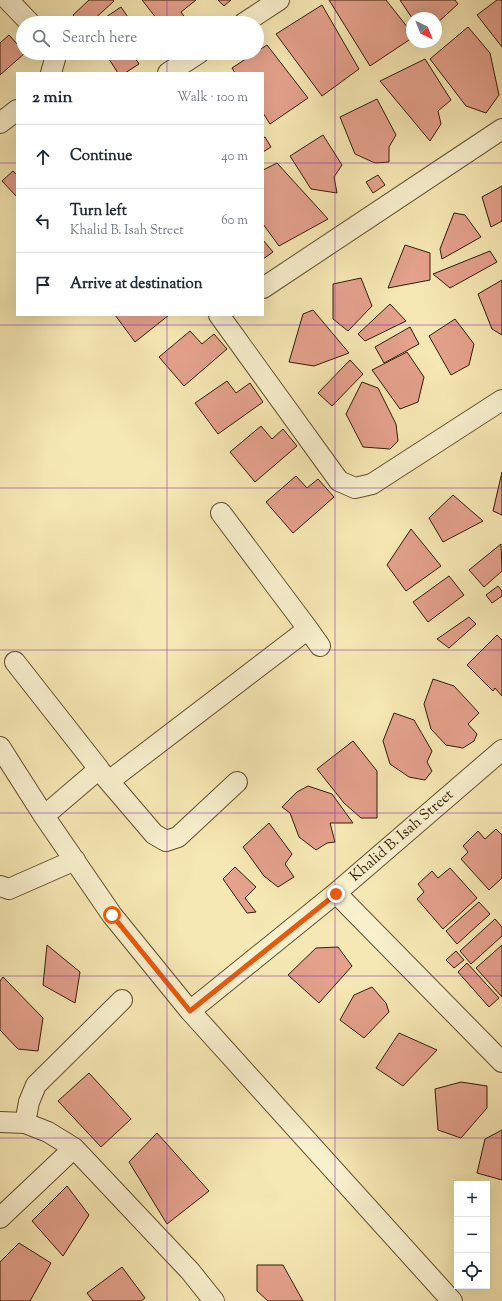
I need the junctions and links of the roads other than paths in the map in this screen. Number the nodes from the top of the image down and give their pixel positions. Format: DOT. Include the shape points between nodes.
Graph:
graph roads {
  1 [pos="8,0"];
  2 [pos="274,1"];
  3 [pos="23,16"];
  4 [pos="254,16"];
  5 [pos="55,60"];
  6 [pos="188,60"];
  7 [pos="51,72"];
  8 [pos="170,72"];
  9 [pos="16,111"];
  10 [pos="0,124"];
  11 [pos="502,128"];
  12 [pos="264,287"];
  13 [pos="220,316"];
  14 [pos="502,400"];
  15 [pos="221,513"];
  16 [pos="308,629"];
  17 [pos="320,646"];
  18 [pos="15,662"];
  19 [pos="0,747"];
  20 [pos="502,750"];
  21 [pos="104,775"];
  22 [pos="237,782"];
  23 [pos="44,816"];
  24 [pos="75,860"];
  25 [pos="0,886"];
  26 [pos="336,894"];
  27 [pos="122,1000"];
  28 [pos="190,1011"];
  29 [pos="499,1053"];
  30 [pos="0,1122"];
  31 [pos="25,1123"];
  32 [pos="74,1148"];
  33 [pos="0,1218"];
  34 [pos="214,1301"];
  35 [pos="452,1301"];
  1 -- 3 [label="street"];
  2 -- 4 [label="street"];
  5 -- 7 [label="street"];
  6 -- 8 [label="street"];
  9 -- 10 [label="street"];
  11 -- 12 [label="street"];
  13 -- 14 [label="street" via="339,481 355,488 372,484"];
  15 -- 16 [label="street"];
  16 -- 17 [label="street"];
  16 -- 21 [label="street"];
  18 -- 21 [label="street"];
  19 -- 23 [label="street"];
  20 -- 26 [label="street, Khalid B. Isah Street"];
  21 -- 22 [label="street" via="154,834 166,841 178,837"];
  21 -- 23 [label="street"];
  23 -- 24 [label="street"];
  24 -- 25 [label="street" via="9,888"];
  24 -- 28 [label="street" via="112,915"];
  26 -- 28 [label="street, Khalid B. Isah Street"];
  26 -- 29 [label="street"];
  27 -- 31 [label="street" via="36,1085"];
  28 -- 35 [label="street"];
  30 -- 31 [label="street"];
  31 -- 32 [label="street" via="48,1132"];
  32 -- 33 [label="street"];
  32 -- 34 [label="street" via="190,1271"];
}
